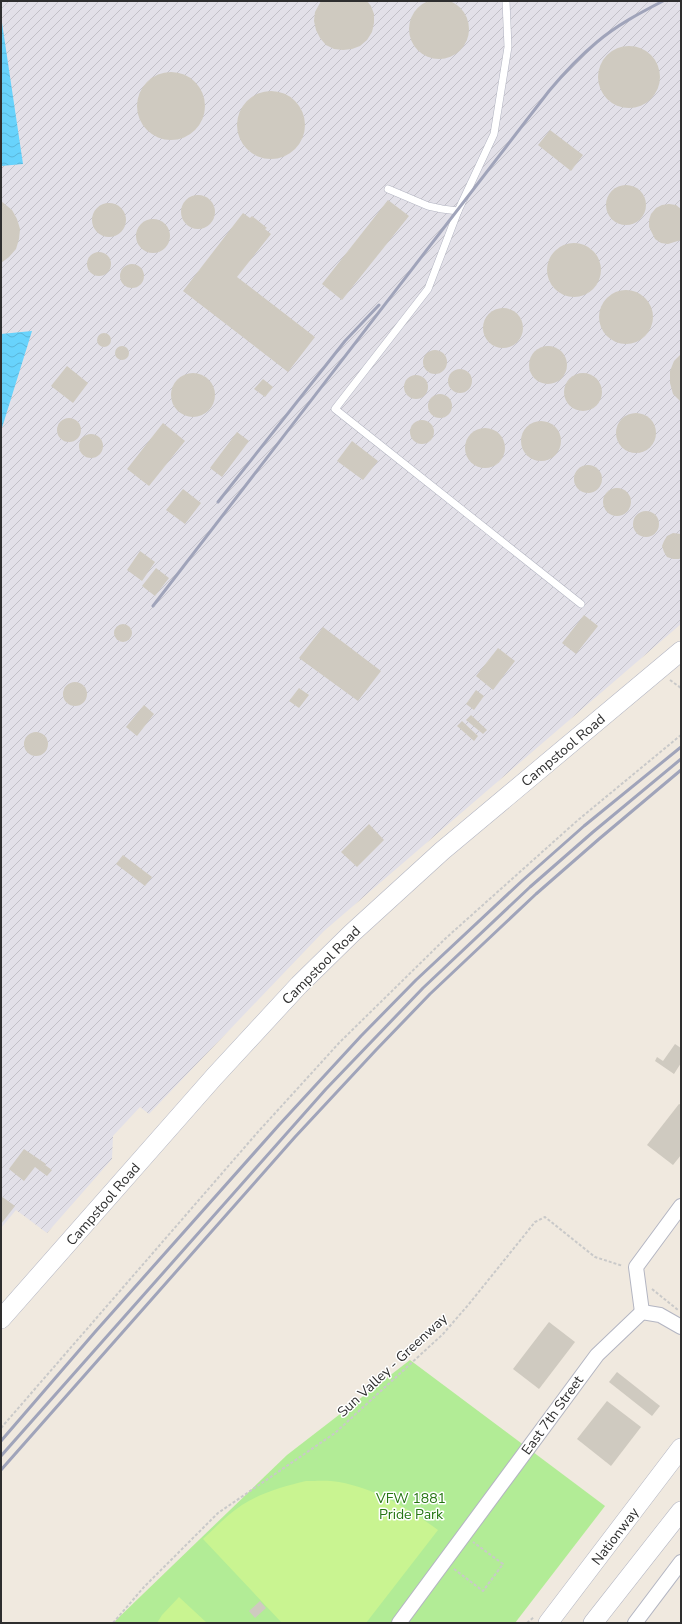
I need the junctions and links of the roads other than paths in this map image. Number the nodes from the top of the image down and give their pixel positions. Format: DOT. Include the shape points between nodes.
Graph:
graph roads {
  1 [pos="506,1"];
  2 [pos="388,189"];
  3 [pos="458,210"];
  4 [pos="581,604"];
  5 [pos="681,651"];
  6 [pos="681,1206"];
  7 [pos="642,1312"];
  8 [pos="1,1319"];
  9 [pos="681,1327"];
  10 [pos="681,1448"];
  11 [pos="681,1511"];
  12 [pos="681,1562"];
  13 [pos="399,1623"];
  14 [pos="548,1623"];
  15 [pos="593,1623"];
  16 [pos="635,1623"];
  1 -- 3 [label="lane" via="508,47 494,134"];
  2 -- 3 [label="lane" via="428,206"];
  3 -- 4 [label="lane" via="428,289 335,409"];
  5 -- 8 [label="main road, Campstool Road" via="442,851 299,985 214,1077"];
  6 -- 7 [label="street" via="636,1267"];
  7 -- 9 [label="street" via="660,1315"];
  7 -- 13 [label="street, East 7th Street" via="597,1355"];
  10 -- 14 [label="main road, Nationway"];
  11 -- 15 [label="main road"];
  12 -- 16 [label="street"];
}
